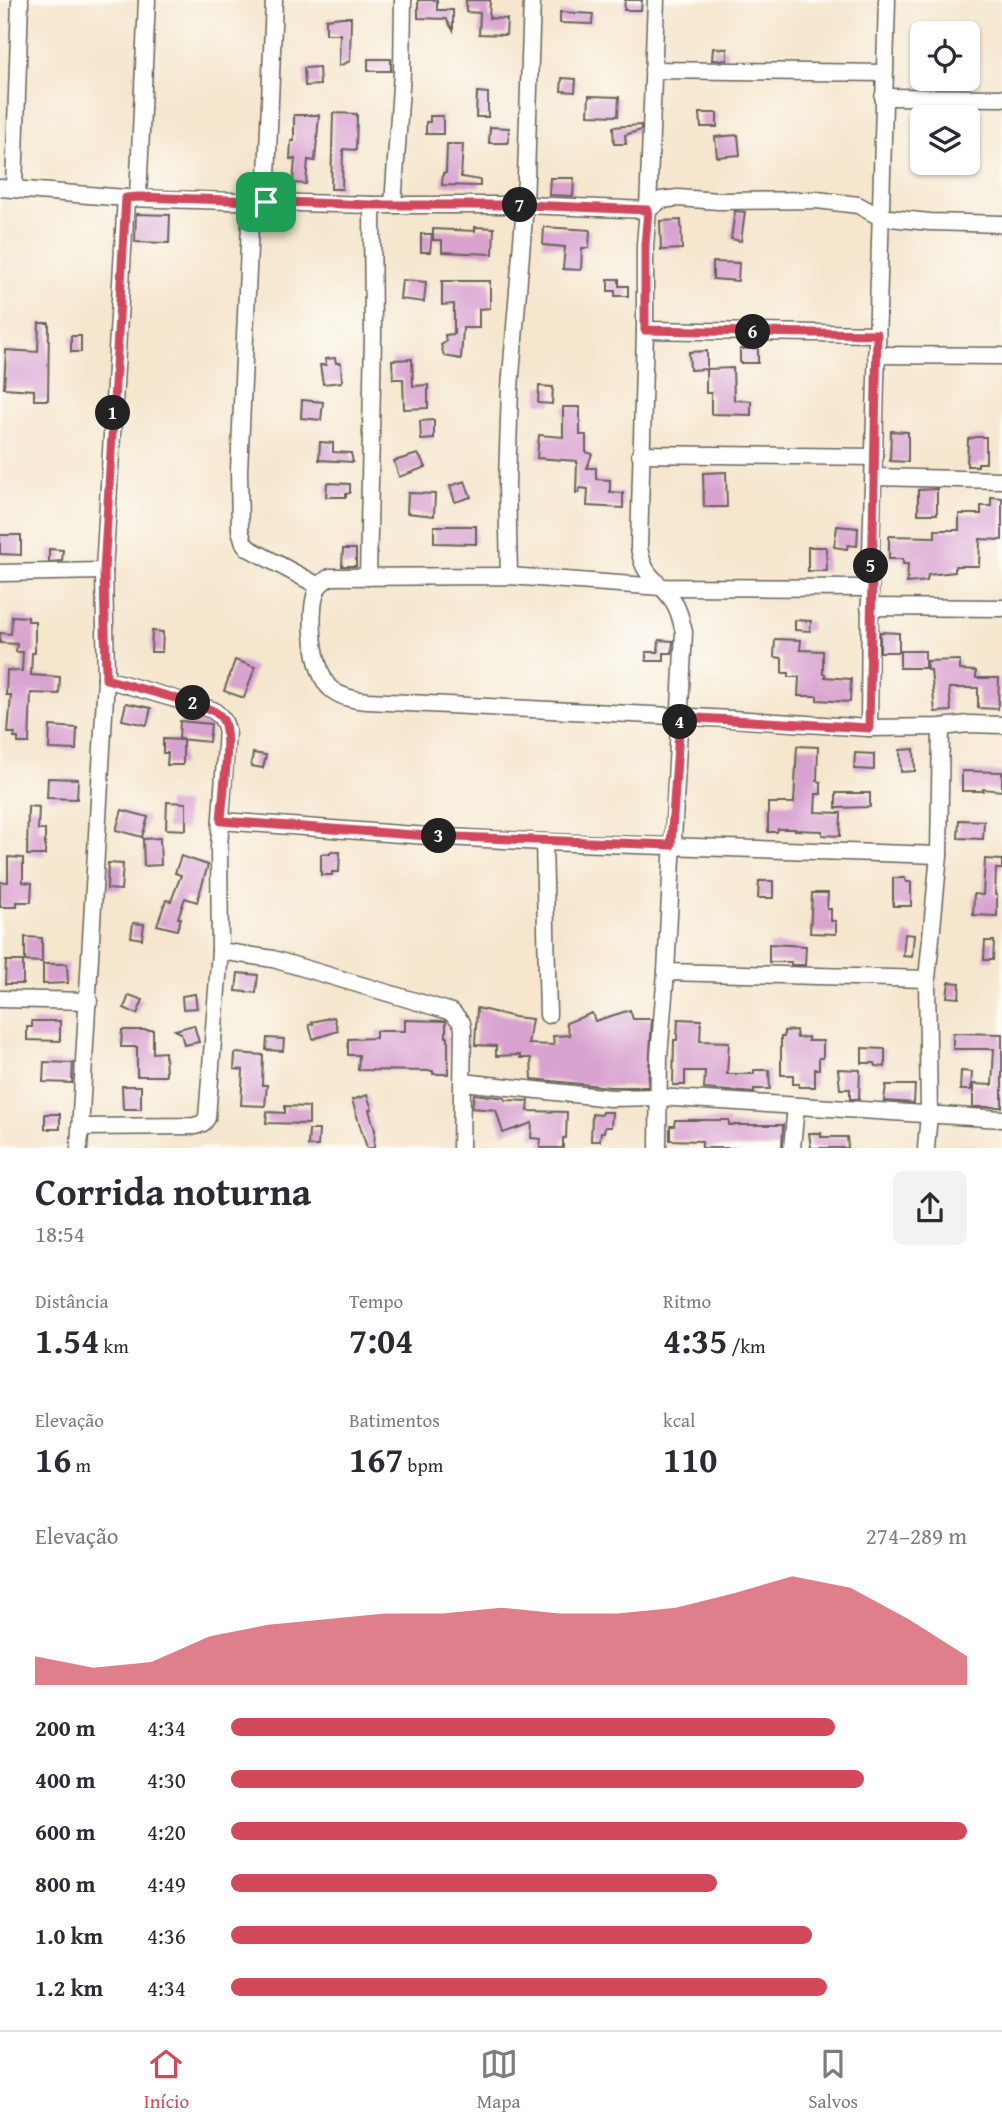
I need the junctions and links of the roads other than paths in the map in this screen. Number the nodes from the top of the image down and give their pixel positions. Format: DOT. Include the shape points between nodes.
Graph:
graph roads {
  1 [pos="20,0"];
  2 [pos="147,0"];
  3 [pos="274,0"];
  4 [pos="403,0"];
  5 [pos="532,0"];
  6 [pos="656,0"];
  7 [pos="887,0"];
  8 [pos="8,58"];
  9 [pos="653,70"];
  10 [pos="884,73"];
  11 [pos="883,97"];
  12 [pos="1002,98"];
  13 [pos="7,188"];
  14 [pos="132,198"];
  15 [pos="258,202"];
  16 [pos="372,205"];
  17 [pos="393,205"];
  18 [pos="525,205"];
  19 [pos="648,210"];
  20 [pos="880,217"];
  21 [pos="1002,225"];
  22 [pos="645,330"];
  23 [pos="877,334"];
  24 [pos="876,355"];
  25 [pos="1002,356"];
  26 [pos="640,453"];
  27 [pos="875,457"];
  28 [pos="874,477"];
  29 [pos="1002,480"];
  30 [pos="104,571"];
  31 [pos="0,573"];
  32 [pos="509,576"];
  33 [pos="368,577"];
  34 [pos="319,586"];
  35 [pos="661,587"];
  36 [pos="870,588"];
  37 [pos="870,607"];
  38 [pos="1002,608"];
  39 [pos="106,679"];
  40 [pos="680,717"];
  41 [pos="1002,725"];
  42 [pos="941,727"];
  43 [pos="869,728"];
  44 [pos="221,821"];
  45 [pos="544,842"];
  46 [pos="671,845"];
  47 [pos="939,855"];
  48 [pos="220,951"];
  49 [pos="666,972"];
  50 [pos="927,979"];
  51 [pos="0,999"];
  52 [pos="89,1002"];
  53 [pos="548,1015"];
  54 [pos="463,1082"];
  55 [pos="658,1097"];
  56 [pos="796,1106"];
  57 [pos="929,1114"];
  58 [pos="1002,1119"];
  59 [pos="80,1127"];
  60 [pos="79,1148"];
  61 [pos="461,1148"];
  62 [pos="658,1148"];
  63 [pos="792,1148"];
  64 [pos="926,1148"];
  1 -- 8 [label="street"];
  2 -- 14 [label="street"];
  3 -- 15 [label="street"];
  4 -- 17 [label="street"];
  5 -- 18 [label="street"];
  6 -- 9 [label="street"];
  7 -- 10 [label="street"];
  8 -- 13 [label="street"];
  9 -- 10 [label="street"];
  9 -- 19 [label="street"];
  10 -- 11 [label="street"];
  11 -- 12 [label="street"];
  11 -- 20 [label="street"];
  13 -- 14 [label="street"];
  14 -- 15 [label="street"];
  14 -- 30 [label="street"];
  15 -- 16 [label="street"];
  15 -- 34 [label="street" via="239,471 240,530 248,548"];
  16 -- 17 [label="street"];
  16 -- 33 [label="street"];
  17 -- 18 [label="street"];
  18 -- 19 [label="street"];
  18 -- 32 [label="street" via="510,388"];
  19 -- 20 [label="street" via="661,200 678,198 817,200 858,205"];
  19 -- 22 [label="street"];
  20 -- 21 [label="street"];
  20 -- 23 [label="street"];
  22 -- 23 [label="street"];
  22 -- 26 [label="street"];
  23 -- 24 [label="street"];
  24 -- 25 [label="street"];
  24 -- 27 [label="street"];
  26 -- 27 [label="street"];
  26 -- 35 [label="street" via="641,563"];
  27 -- 28 [label="street"];
  28 -- 29 [label="street"];
  28 -- 36 [label="street"];
  30 -- 31 [label="street"];
  30 -- 39 [label="street"];
  32 -- 33 [label="street"];
  32 -- 35 [label="street"];
  33 -- 34 [label="street" via="330,577"];
  34 -- 40 [label="street" via="313,605 316,659 331,689 354,700"];
  35 -- 36 [label="street"];
  35 -- 40 [label="street" via="680,614 684,632"];
  36 -- 37 [label="street"];
  37 -- 38 [label="street"];
  37 -- 43 [label="street"];
  39 -- 44 [label="street" via="200,705 221,716 228,732"];
  39 -- 52 [label="street"];
  40 -- 43 [label="street"];
  40 -- 46 [label="street"];
  41 -- 42 [label="street"];
  42 -- 43 [label="street"];
  42 -- 47 [label="street"];
  44 -- 45 [label="street"];
  44 -- 48 [label="street"];
  45 -- 46 [label="street"];
  45 -- 53 [label="street"];
  46 -- 47 [label="street"];
  46 -- 49 [label="street"];
  47 -- 50 [label="street"];
  48 -- 54 [label="street" via="273,959 452,1012 462,1023"];
  48 -- 59 [label="street" via="207,1118 195,1126"];
  49 -- 50 [label="street"];
  49 -- 55 [label="street"];
  50 -- 57 [label="street"];
  51 -- 52 [label="street"];
  52 -- 59 [label="street"];
  54 -- 55 [label="street" via="610,1098"];
  54 -- 61 [label="street"];
  55 -- 56 [label="street"];
  55 -- 62 [label="street"];
  56 -- 57 [label="street"];
  56 -- 63 [label="street"];
  57 -- 58 [label="street"];
  57 -- 64 [label="street"];
  59 -- 60 [label="street"];
}
